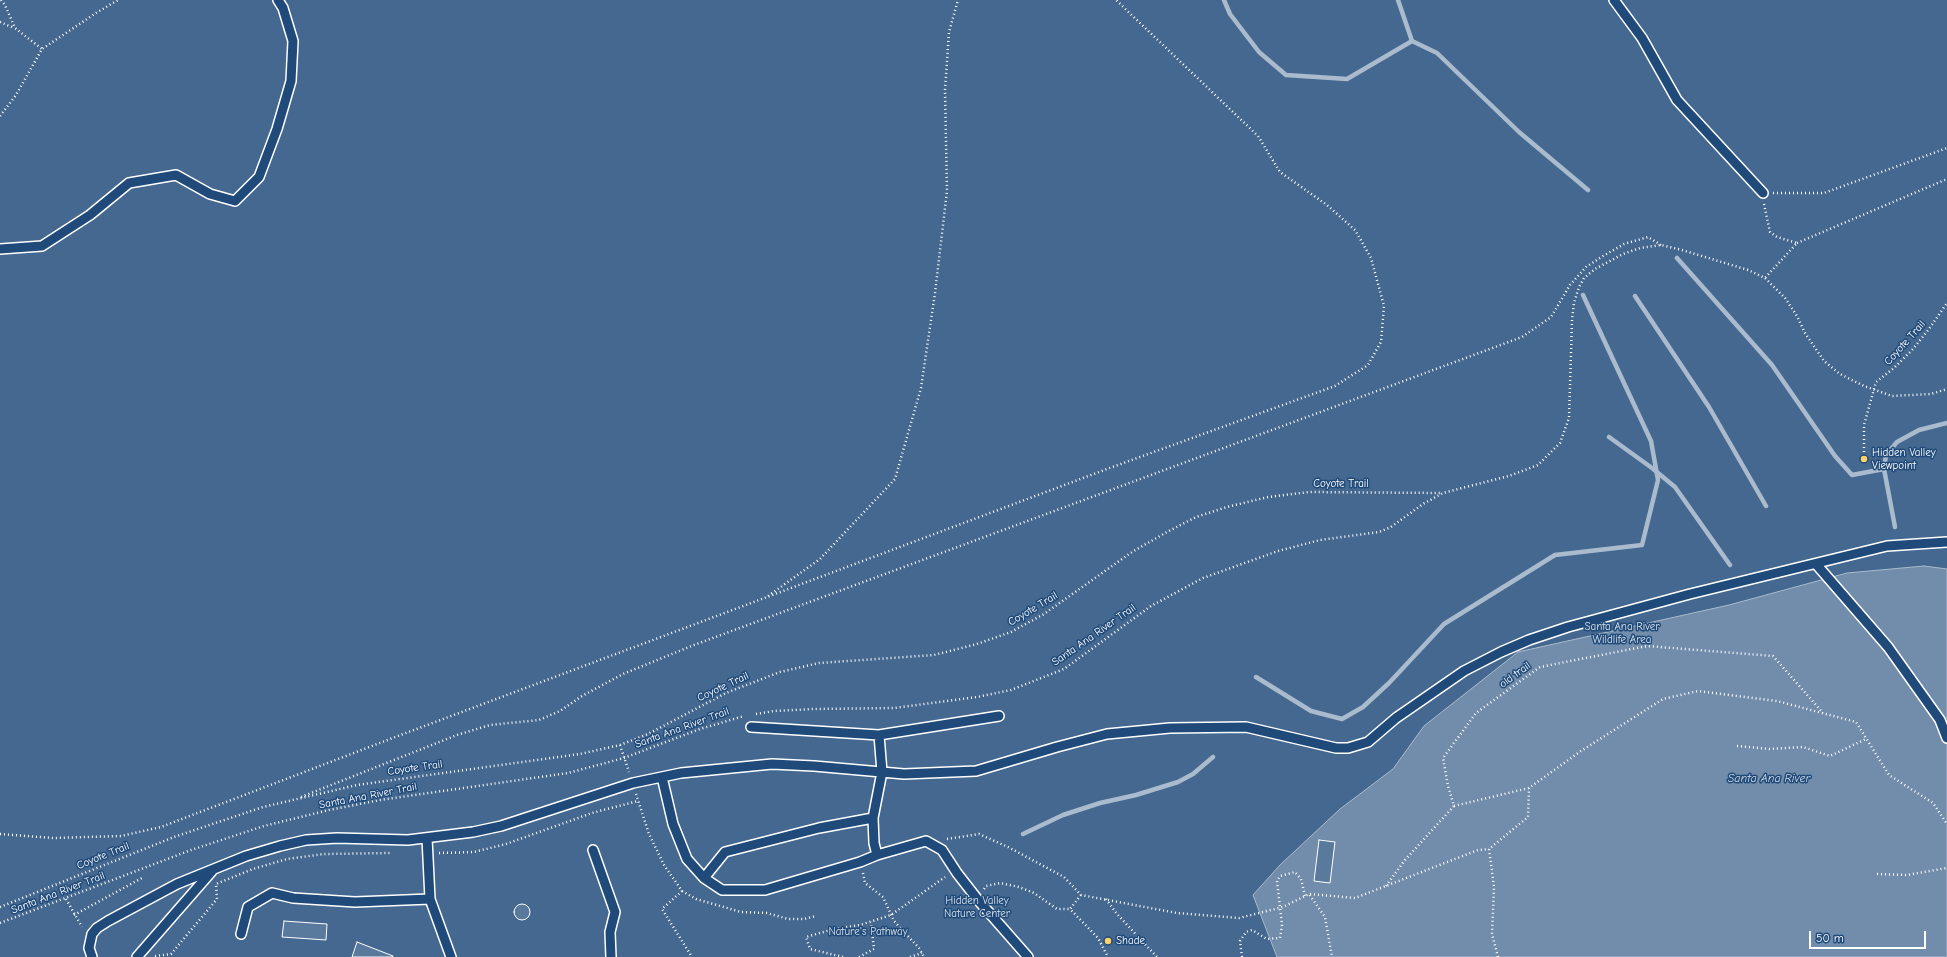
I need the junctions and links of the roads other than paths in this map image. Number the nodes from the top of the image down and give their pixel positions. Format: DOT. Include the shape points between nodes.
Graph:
graph roads {
  1 [pos="278,0"];
  2 [pos="1614,0"];
  3 [pos="1763,194"];
  4 [pos="0,249"];
  5 [pos="1947,542"];
  6 [pos="1816,564"];
  7 [pos="999,716"];
  8 [pos="751,727"];
  9 [pos="879,735"];
  10 [pos="1947,738"];
  11 [pos="882,772"];
  12 [pos="662,777"];
  13 [pos="873,818"];
  14 [pos="427,838"];
  15 [pos="593,850"];
  16 [pos="877,855"];
  17 [pos="212,870"];
  18 [pos="704,878"];
  19 [pos="430,899"];
  20 [pos="241,934"];
  21 [pos="92,957"];
  22 [pos="137,957"];
  23 [pos="451,957"];
  24 [pos="611,957"];
  25 [pos="1028,957"];
  1 -- 4 [label="lane" via="293,41 291,81 259,178 236,201 210,194 176,175 129,183 90,215 42,246"];
  2 -- 3 [label="lane" via="1642,38 1677,100"];
  5 -- 6 [label="lane" via="1887,546"];
  6 -- 10 [label="lane" via="1888,646 1940,720"];
  6 -- 11 [label="lane" via="1690,594 1528,640 1464,671 1396,718 1368,742 1348,748 1336,748 1246,727 1170,728 1107,734 976,771 904,774"];
  7 -- 9 [label="lane"];
  8 -- 9 [label="lane"];
  9 -- 11 [label="lane"];
  11 -- 12 [label="lane" via="772,764 701,770"];
  11 -- 13 [label="lane"];
  12 -- 14 [label="lane" via="501,826"];
  12 -- 18 [label="lane" via="673,824 687,859"];
  13 -- 16 [label="lane"];
  13 -- 18 [label="lane" via="819,828 725,852"];
  14 -- 17 [label="lane" via="306,840 280,846"];
  14 -- 19 [label="lane"];
  15 -- 24 [label="lane" via="615,912 610,932"];
  16 -- 18 [label="lane" via="765,890 722,890"];
  16 -- 25 [label="lane" via="926,841 942,850 978,900"];
  17 -- 21 [label="lane" via="177,884 97,928 90,940"];
  17 -- 22 [label="lane"];
  19 -- 20 [label="lane" via="355,902 293,898 272,893 248,907"];
  19 -- 23 [label="lane"];
}
